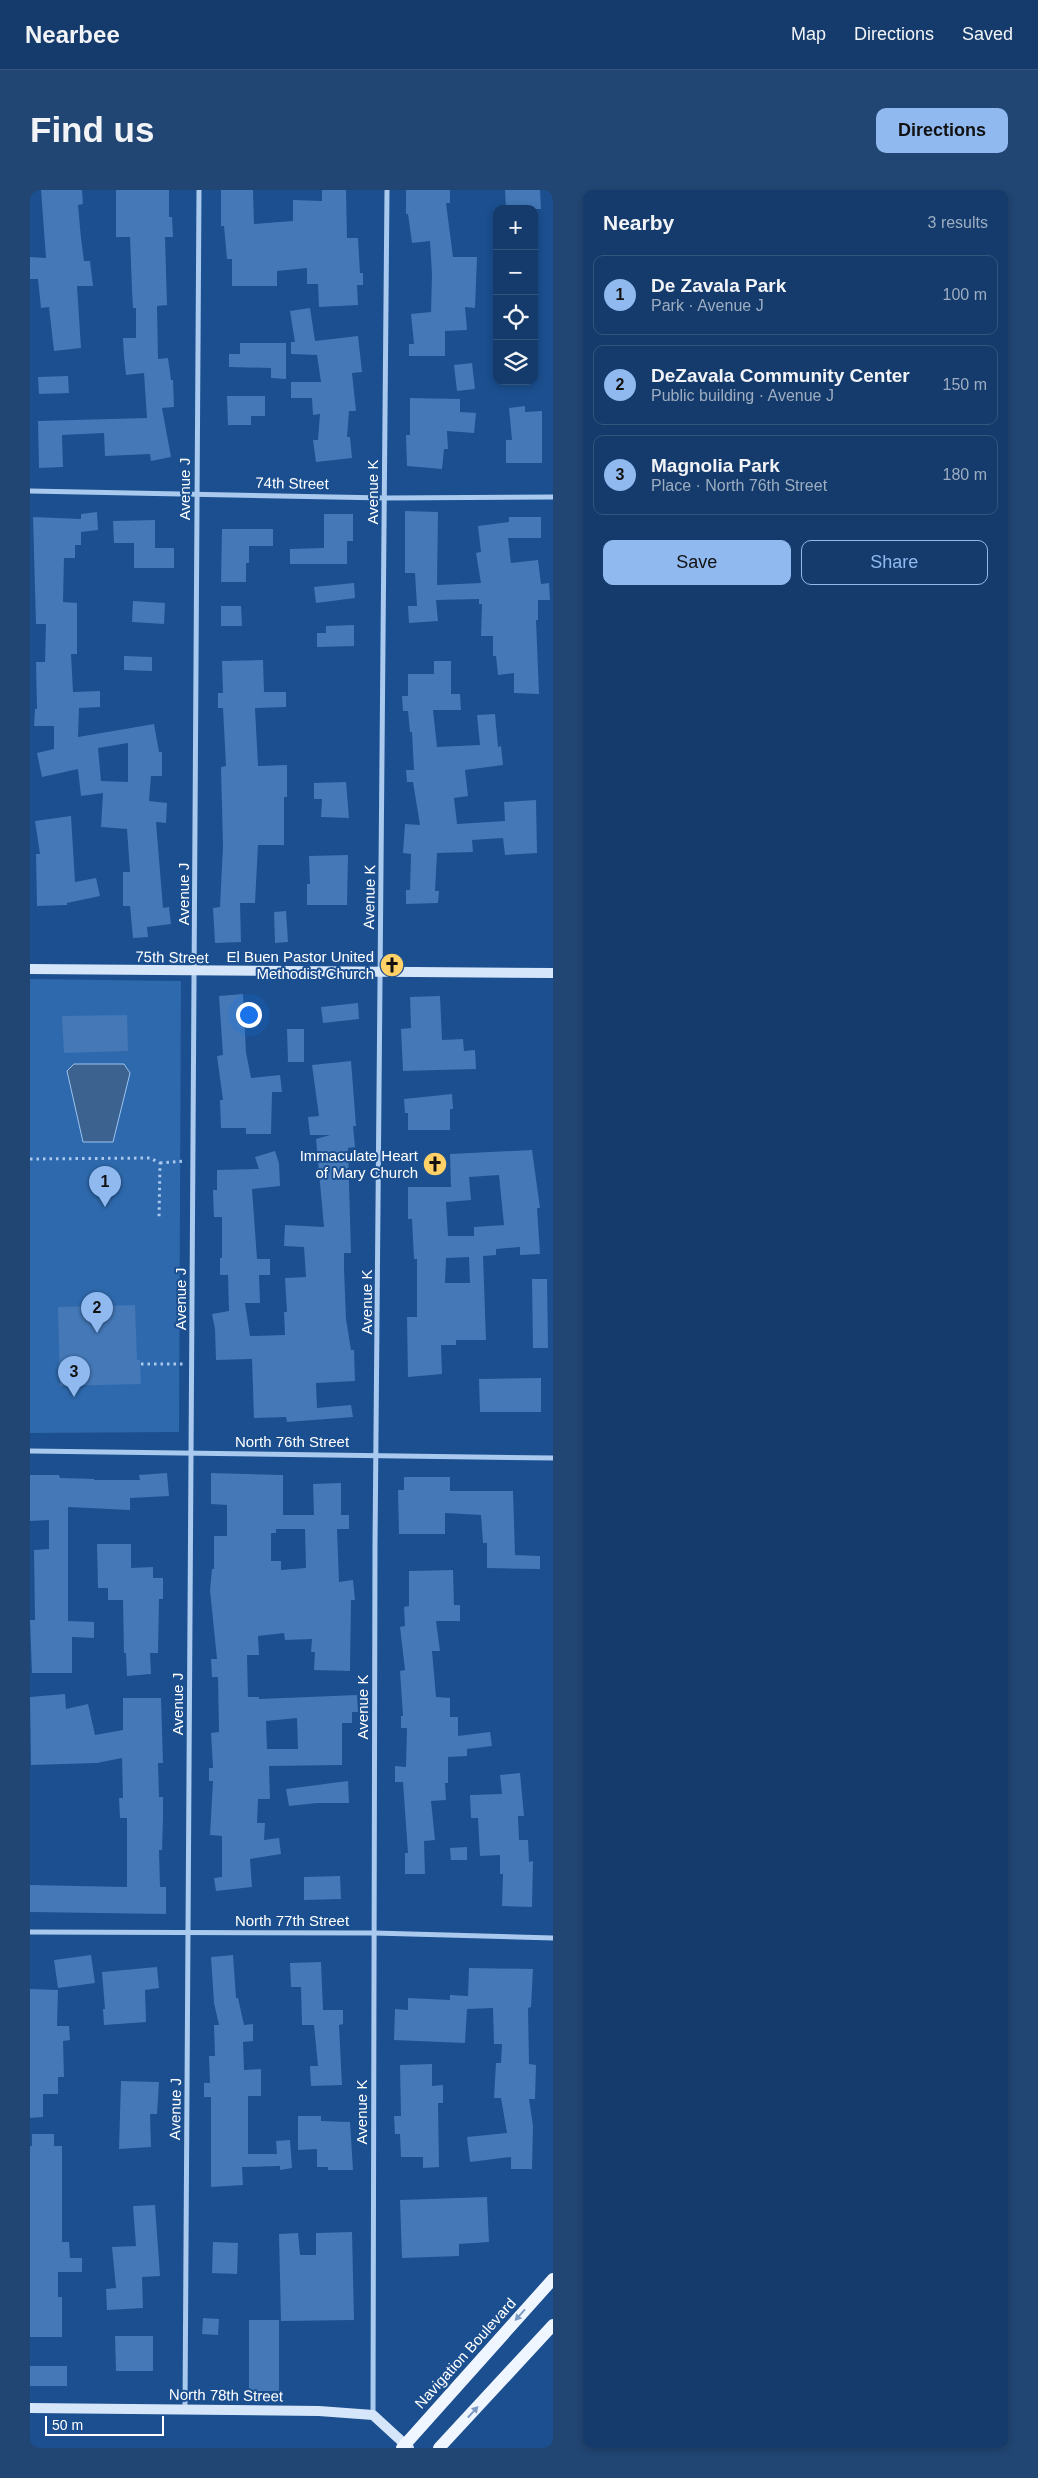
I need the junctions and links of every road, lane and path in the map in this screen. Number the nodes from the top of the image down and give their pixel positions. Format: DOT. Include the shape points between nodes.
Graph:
graph roads {
  1 [pos="199,190"];
  2 [pos="387,190"];
  3 [pos="30,491"];
  4 [pos="196,493"];
  5 [pos="553,497"];
  6 [pos="384,498"];
  7 [pos="30,969"];
  8 [pos="195,972"];
  9 [pos="380,972"];
  10 [pos="553,973"];
  11 [pos="30,1159"];
  12 [pos="194,1161"];
  13 [pos="160,1162"];
  14 [pos="159,1220"];
  15 [pos="141,1364"];
  16 [pos="192,1364"];
  17 [pos="30,1451"];
  18 [pos="192,1453"];
  19 [pos="377,1454"];
  20 [pos="553,1458"];
  21 [pos="30,1932"];
  22 [pos="189,1932"];
  23 [pos="374,1933"];
  24 [pos="553,1938"];
  25 [pos="553,2279"];
  26 [pos="553,2314"];
  27 [pos="553,2325"];
  28 [pos="531,2349"];
  29 [pos="30,2408"];
  30 [pos="185,2409"];
  31 [pos="373,2415"];
  32 [pos="405,2447"];
  33 [pos="440,2448"];
  1 -- 4 [label="street, Avenue J"];
  2 -- 6 [label="street, Avenue K"];
  3 -- 4 [label="street, 74th Street"];
  4 -- 6 [label="street, 74th Street"];
  4 -- 8 [label="street, Avenue J"];
  5 -- 6 [label="street, 74th Street"];
  6 -- 9 [label="street, Avenue K"];
  7 -- 8 [label="main road, 75th Street"];
  8 -- 9 [label="main road, 75th Street"];
  8 -- 12 [label="street, Avenue J"];
  9 -- 10 [label="main road, 75th Street"];
  9 -- 19 [label="street, Avenue K"];
  11 -- 13 [label="path" via="150,1158"];
  12 -- 13 [label="path"];
  12 -- 16 [label="street, Avenue J"];
  13 -- 14 [label="path"];
  15 -- 16 [label="path"];
  16 -- 18 [label="street, Avenue J"];
  17 -- 18 [label="street, North 76th Street"];
  18 -- 19 [label="street, North 76th Street"];
  18 -- 22 [label="street, Avenue J"];
  19 -- 20 [label="street, North 76th Street"];
  19 -- 23 [label="street, Avenue K"];
  21 -- 22 [label="street, North 77th Street"];
  22 -- 23 [label="street, North 77th Street"];
  22 -- 30 [label="street, Avenue J"];
  23 -- 24 [label="street, North 77th Street"];
  23 -- 31 [label="street, Avenue K"];
  25 -- 32 [label="main road, Navigation Boulevard, one-way"];
  26 -- 28 [label="main road"];
  27 -- 28 [label="main road"];
  33 -- 28 [label="main road, one-way"];
  29 -- 30 [label="main road, North 78th Street"];
  30 -- 31 [label="main road, North 78th Street"];
  31 -- 32 [label="main road"];
}
